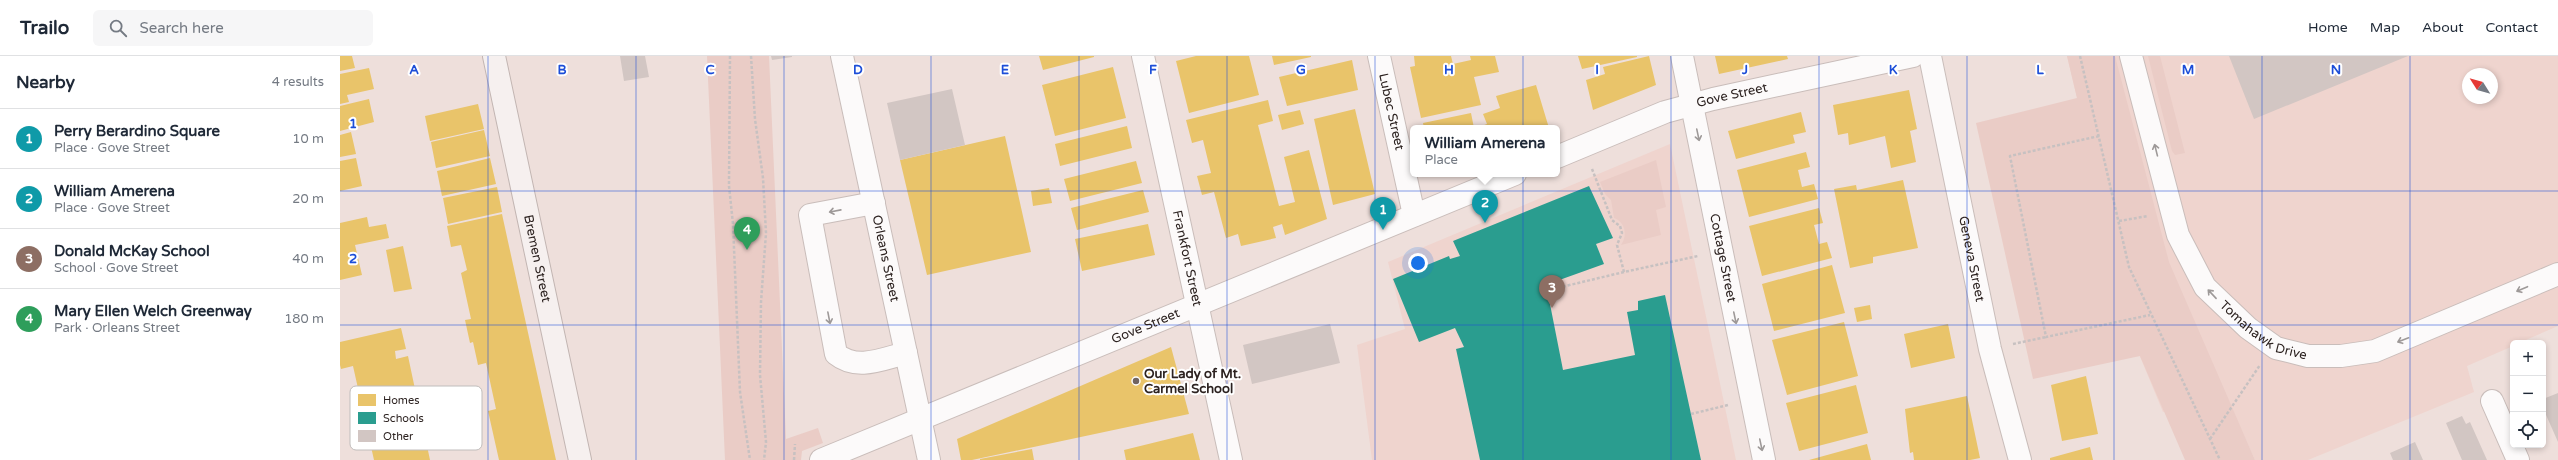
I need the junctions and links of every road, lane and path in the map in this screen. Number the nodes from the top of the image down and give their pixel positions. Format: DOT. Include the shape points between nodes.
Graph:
graph roads {
  1 [pos="494,56"];
  2 [pos="730,56"];
  3 [pos="751,56"];
  4 [pos="842,56"];
  5 [pos="1143,56"];
  6 [pos="1379,56"];
  7 [pos="1682,56"];
  8 [pos="1913,56"];
  9 [pos="1930,56"];
  10 [pos="2080,56"];
  11 [pos="2131,56"];
  12 [pos="1692,105"];
  13 [pos="2099,136"];
  14 [pos="1560,156"];
  15 [pos="1591,169"];
  16 [pos="1508,177"];
  17 [pos="874,203"];
  18 [pos="2172,211"];
  19 [pos="1414,215"];
  20 [pos="2119,222"];
  21 [pos="1699,256"];
  22 [pos="1624,272"];
  23 [pos="2558,274"];
  24 [pos="1554,289"];
  25 [pos="1197,305"];
  26 [pos="2150,315"];
  27 [pos="2046,337"];
  28 [pos="2273,345"];
  29 [pos="1990,349"];
  30 [pos="906,353"];
  31 [pos="2492,401"];
  32 [pos="1730,404"];
  33 [pos="1691,414"];
  34 [pos="920,419"];
  35 [pos="2210,440"];
  36 [pos="796,444"];
  37 [pos="580,460"];
  38 [pos="750,460"];
  39 [pos="764,460"];
  40 [pos="794,460"];
  41 [pos="821,460"];
  42 [pos="929,460"];
  43 [pos="1231,460"];
  44 [pos="1764,460"];
  45 [pos="2020,460"];
  46 [pos="2220,460"];
  47 [pos="2518,460"];
  1 -- 37 [label="main road, Bremen Street"];
  2 -- 38 [label="path" via="729,186 740,392"];
  3 -- 39 [label="path" via="766,233 761,302 760,375 766,442"];
  4 -- 17 [label="street, Orleans Street"];
  5 -- 25 [label="street, Frankfort Street"];
  6 -- 19 [label="street, Lubec Street"];
  7 -- 12 [label="street, Cottage Street"];
  8 -- 12 [label="street, Gove Street"];
  9 -- 29 [label="street, Geneva Street"];
  10 -- 13 [label="path"];
  18 -- 11 [label="street, Tomahawk Drive, one-way"];
  12 -- 14 [label="street, Gove Street" via="1666,112"];
  12 -- 44 [label="street, Cottage Street, one-way"];
  13 -- 20 [label="path"];
  13 -- 27 [label="path" via="2010,156"];
  15 -- 22 [label="path" via="1612,220 1620,226 1622,233 1617,245"];
  16 -- 19 [label="street, Gove Street"];
  17 -- 30 [label="street, Orleans Street"];
  17 -- 30 [label="street, one-way" via="810,215 836,354 845,361 858,364"];
  18 -- 20 [label="path"];
  28 -- 18 [label="street, Tomahawk Drive, one-way" via="2248,328 2205,287 2178,235"];
  19 -- 25 [label="street, Gove Street"];
  20 -- 26 [label="path" via="2129,267"];
  21 -- 22 [label="path"];
  22 -- 24 [label="path"];
  23 -- 28 [label="street, Tomahawk Drive, one-way" via="2375,351 2341,356 2308,356"];
  25 -- 34 [label="street, Gove Street"];
  25 -- 43 [label="street, Frankfort Street"];
  26 -- 27 [label="path"];
  26 -- 35 [label="path"];
  27 -- 29 [label="path"];
  28 -- 35 [label="path"];
  29 -- 45 [label="street, Geneva Street"];
  30 -- 34 [label="street, Orleans Street"];
  31 -- 47 [label="street"];
  32 -- 33 [label="path"];
  34 -- 41 [label="street, Gove Street"];
  34 -- 42 [label="street, Orleans Street"];
  35 -- 46 [label="path"];
  36 -- 40 [label="path"];
}
